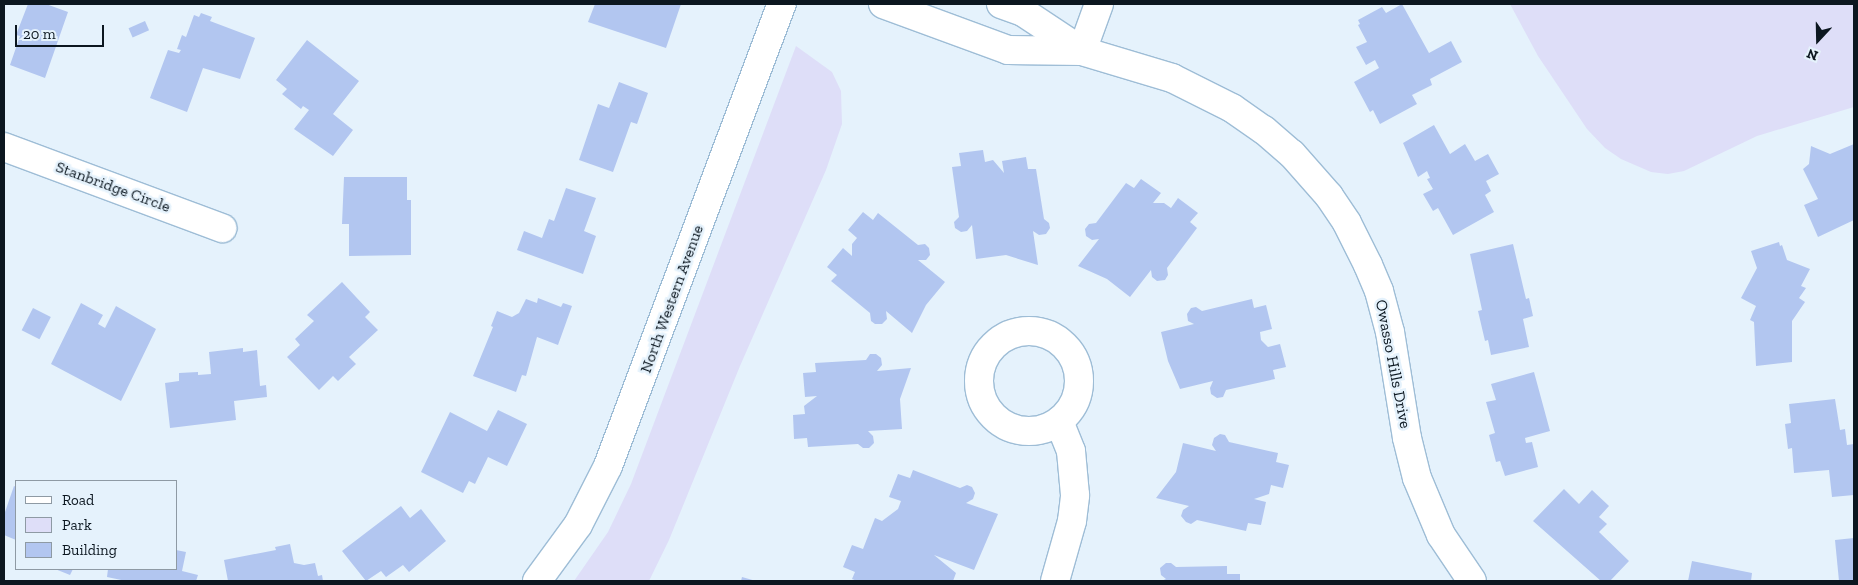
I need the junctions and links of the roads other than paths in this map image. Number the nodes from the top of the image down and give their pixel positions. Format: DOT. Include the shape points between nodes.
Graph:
graph roads {
  1 [pos="782,4"];
  2 [pos="883,4"];
  3 [pos="1001,4"];
  4 [pos="1099,4"];
  5 [pos="1082,51"];
  6 [pos="4,147"];
  7 [pos="222,228"];
  8 [pos="1059,421"];
  9 [pos="537,581"];
  10 [pos="1056,581"];
  11 [pos="1472,581"];
  1 -- 9 [label="street, North Western Avenue" via="608,466 578,525"];
  2 -- 5 [label="street" via="1008,50"];
  3 -- 5 [label="street" via="1023,12"];
  4 -- 5 [label="street"];
  5 -- 11 [label="street, Owasso Hills Drive" via="1172,78 1232,108 1292,154 1329,196 1362,251 1381,297 1409,450 1421,491 1441,535"];
  6 -- 7 [label="street, Stanbridge Circle"];
  8 -- 10 [label="street" via="1071,451 1075,495 1072,521"];
}
